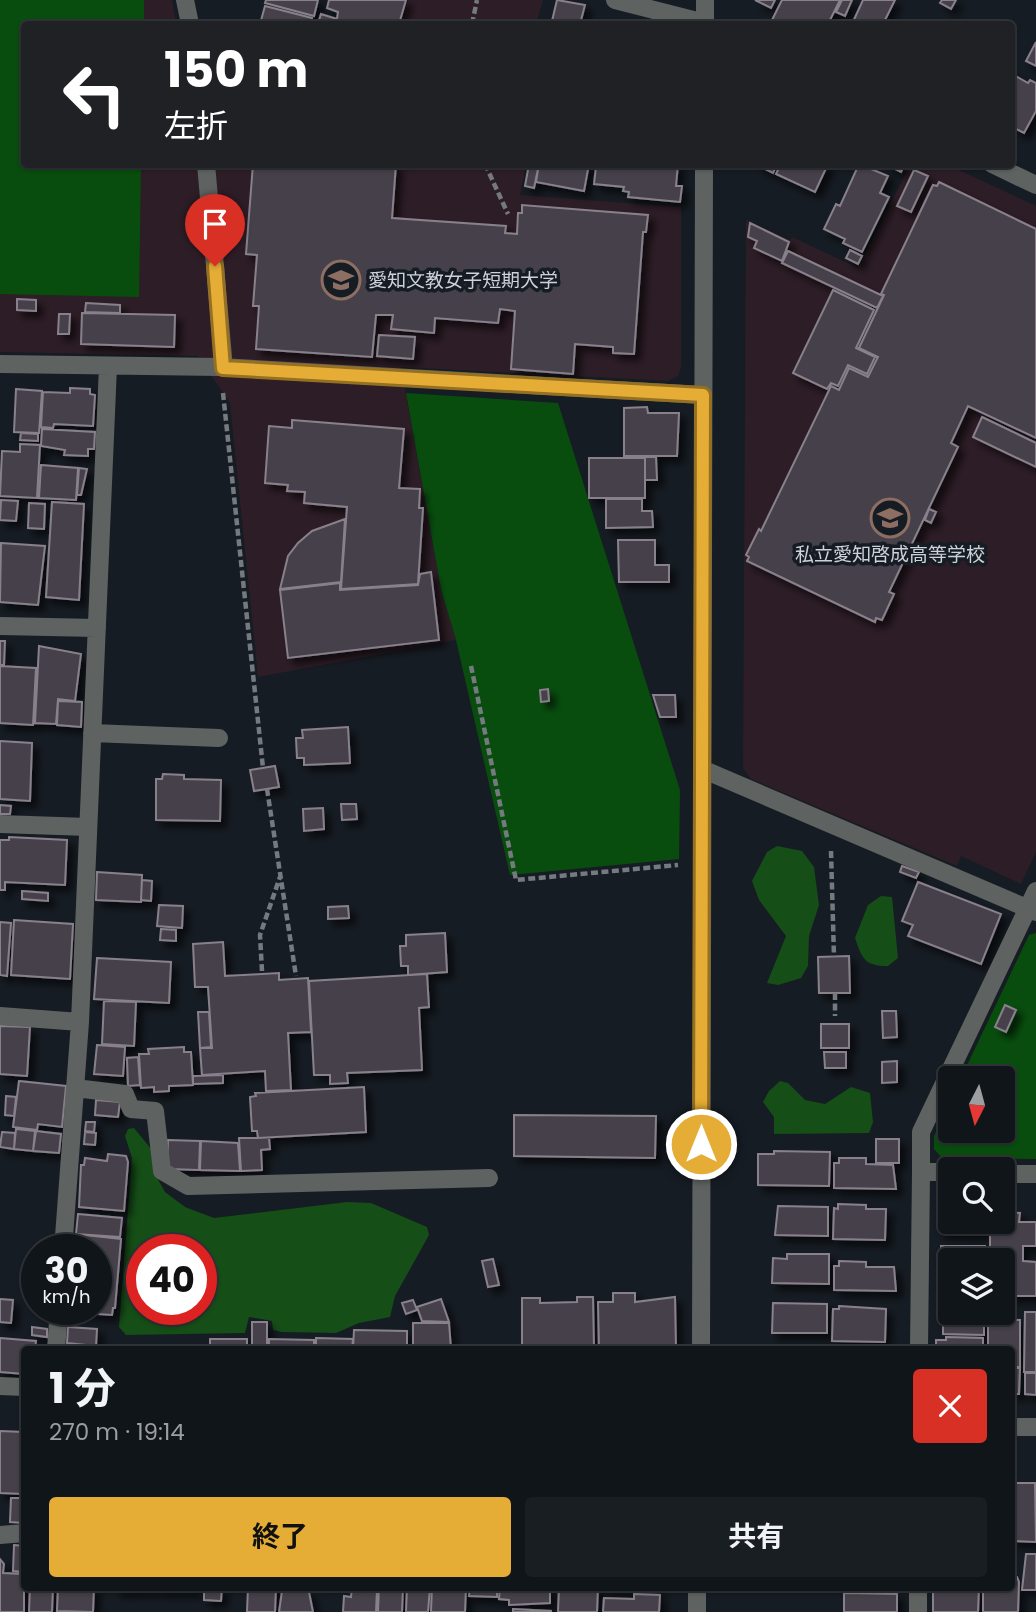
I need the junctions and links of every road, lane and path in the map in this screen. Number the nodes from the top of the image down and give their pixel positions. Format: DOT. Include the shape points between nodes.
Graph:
graph roads {
  1 [pos="186,0"];
  2 [pos="477,0"];
  3 [pos="615,0"];
  4 [pos="705,0"];
  5 [pos="190,21"];
  6 [pos="473,21"];
  7 [pos="694,21"];
  8 [pos="705,21"];
  9 [pos="206,168"];
  10 [pos="487,168"];
  11 [pos="705,168"];
  12 [pos="1000,168"];
  13 [pos="1036,185"];
  14 [pos="508,214"];
  15 [pos="0,364"];
  16 [pos="108,366"];
  17 [pos="222,368"];
  18 [pos="703,395"];
  19 [pos="0,625"];
  20 [pos="97,628"];
  21 [pos="471,666"];
  22 [pos="92,733"];
  23 [pos="219,738"];
  24 [pos="263,768"];
  25 [pos="702,769"];
  26 [pos="267,789"];
  27 [pos="0,824"];
  28 [pos="88,827"];
  29 [pos="831,851"];
  30 [pos="701,863"];
  31 [pos="280,875"];
  32 [pos="1036,891"];
  33 [pos="1032,910"];
  34 [pos="834,957"];
  35 [pos="262,971"];
  36 [pos="296,976"];
  37 [pos="835,993"];
  38 [pos="0,1016"];
  39 [pos="835,1016"];
  40 [pos="79,1022"];
  41 [pos="75,1088"];
  42 [pos="920,1172"];
  43 [pos="938,1172"];
  44 [pos="1015,1174"];
  45 [pos="1036,1174"];
  46 [pos="489,1178"];
  47 [pos="64,1234"];
  48 [pos="58,1325"];
  49 [pos="56,1346"];
  50 [pos="701,1346"];
  51 [pos="919,1346"];
  52 [pos="0,1386"];
  53 [pos="21,1387"];
  54 [pos="1015,1427"];
  55 [pos="1036,1427"];
  56 [pos="21,1533"];
  57 [pos="0,1535"];
  58 [pos="697,1591"];
  59 [pos="918,1591"];
  60 [pos="697,1612"];
  61 [pos="918,1612"];
  1 -- 5 [label="street"];
  2 -- 6 [label="path"];
  3 -- 7 [label="street"];
  4 -- 8 [label="street"];
  9 -- 17 [label="street"];
  10 -- 14 [label="path"];
  11 -- 18 [label="street"];
  12 -- 13 [label="street"];
  15 -- 16 [label="street"];
  16 -- 17 [label="street"];
  16 -- 20 [label="street"];
  17 -- 18 [label="street"];
  17 -- 24 [label="path"];
  18 -- 25 [label="street"];
  19 -- 20 [label="street"];
  20 -- 22 [label="street"];
  21 -- 30 [label="path" via="516,880"];
  22 -- 23 [label="street"];
  22 -- 28 [label="street"];
  25 -- 30 [label="street"];
  25 -- 33 [label="street"];
  26 -- 31 [label="path"];
  27 -- 28 [label="street"];
  28 -- 40 [label="street"];
  29 -- 34 [label="path"];
  30 -- 50 [label="street"];
  31 -- 35 [label="path" via="260,935"];
  31 -- 36 [label="path"];
  32 -- 33 [label="street"];
  33 -- 42 [label="street" via="921,1132"];
  37 -- 39 [label="path"];
  38 -- 40 [label="street"];
  40 -- 41 [label="street"];
  41 -- 46 [label="street" via="125,1094 131,1109 155,1111 162,1171 188,1186"];
  41 -- 47 [label="street"];
  42 -- 43 [label="street"];
  42 -- 51 [label="street"];
  44 -- 45 [label="street"];
  48 -- 49 [label="street"];
  52 -- 53 [label="street"];
  54 -- 55 [label="street"];
  56 -- 57 [label="street"];
  58 -- 60 [label="street"];
  59 -- 61 [label="street"];
}
